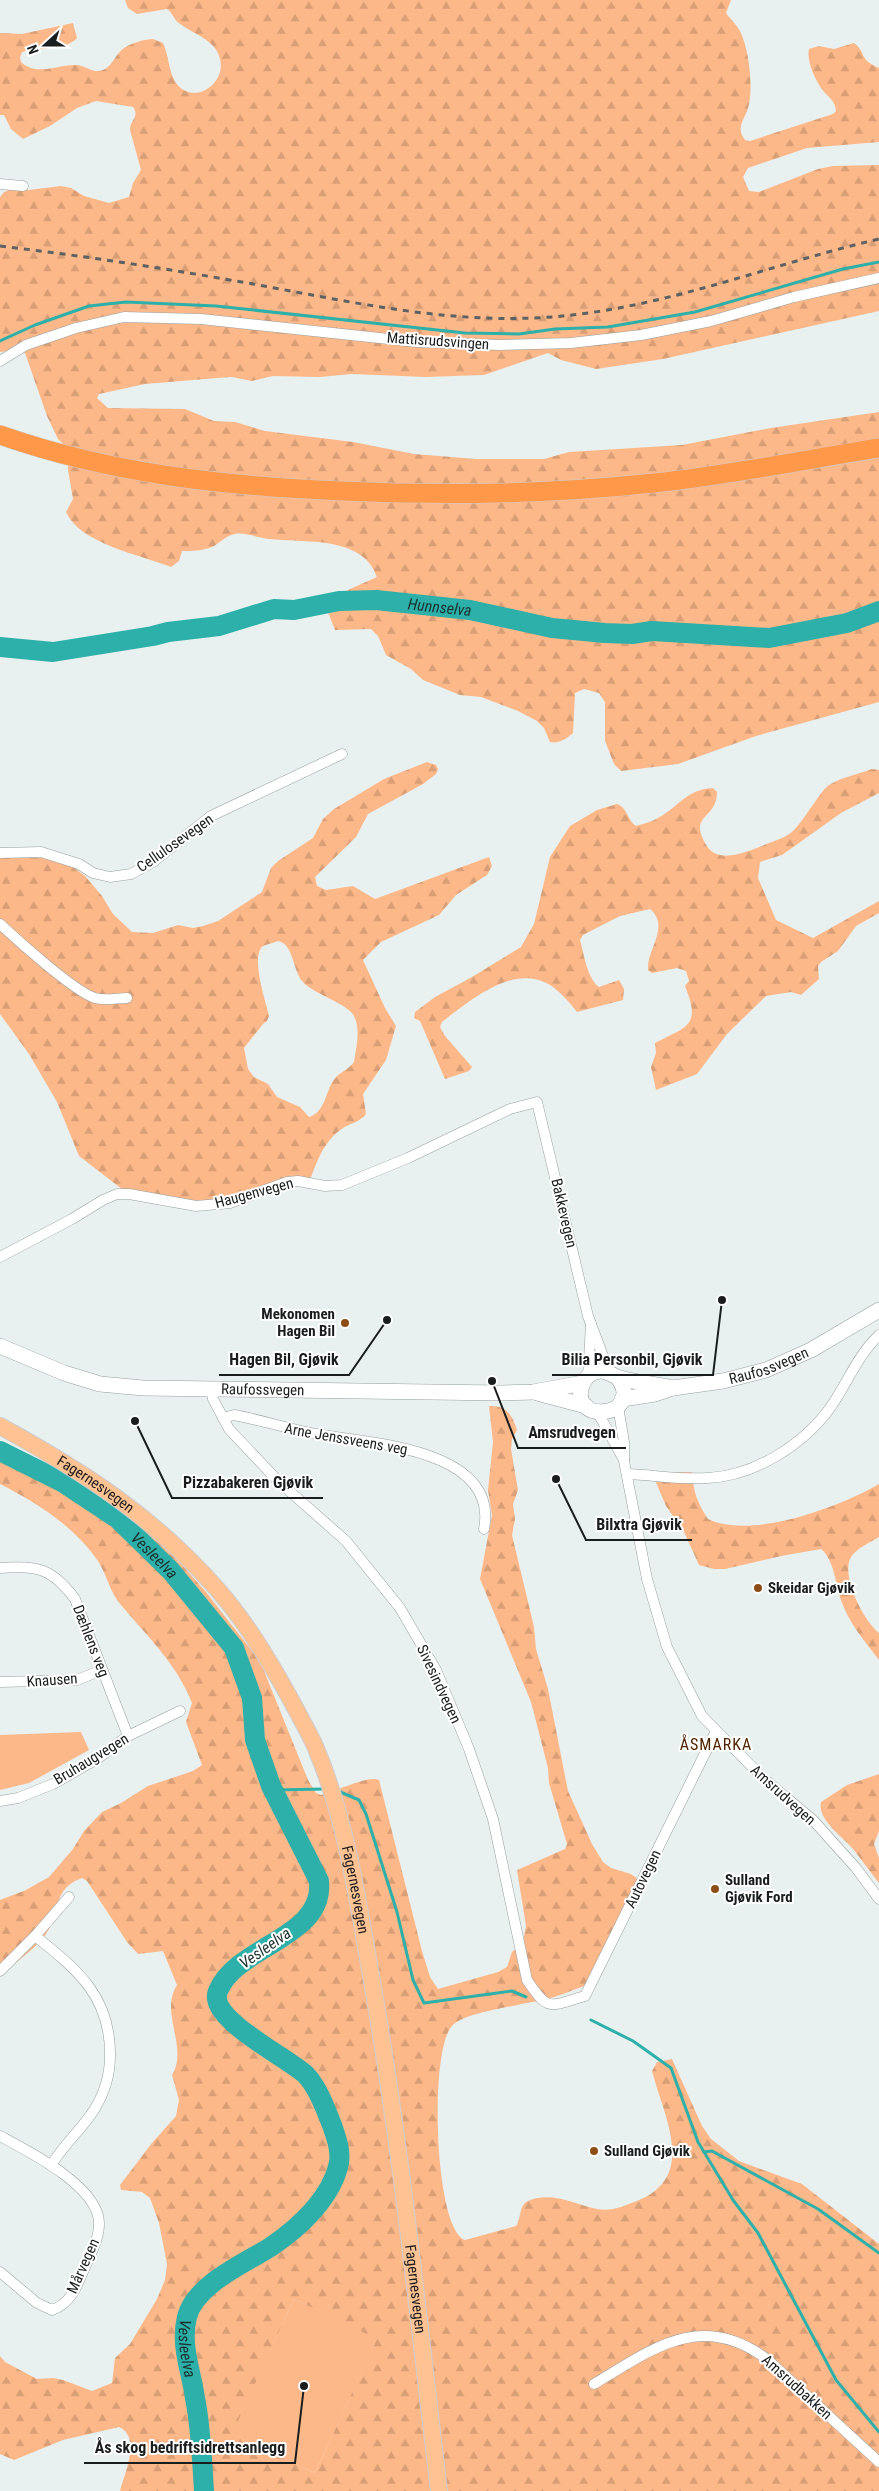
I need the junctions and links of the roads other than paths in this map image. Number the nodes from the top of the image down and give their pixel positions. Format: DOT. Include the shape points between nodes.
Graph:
graph roads {
  1 [pos="0,184"];
  2 [pos="23,186"];
  3 [pos="879,278"];
  4 [pos="0,361"];
  5 [pos="0,435"];
  6 [pos="0,447"];
  7 [pos="879,448"];
  8 [pos="879,458"];
  9 [pos="342,754"];
  10 [pos="0,853"];
  11 [pos="0,924"];
  12 [pos="126,998"];
  13 [pos="537,1102"];
  14 [pos="0,1257"];
  15 [pos="879,1303"];
  16 [pos="879,1310"];
  17 [pos="857,1322"];
  18 [pos="591,1323"];
  19 [pos="879,1335"];
  20 [pos="0,1346"];
  21 [pos="613,1375"];
  22 [pos="586,1380"];
  23 [pos="673,1388"];
  24 [pos="211,1389"];
  25 [pos="533,1392"];
  26 [pos="620,1402"];
  27 [pos="592,1409"];
  28 [pos="223,1418"];
  29 [pos="0,1426"];
  30 [pos="624,1461"];
  31 [pos="627,1474"];
  32 [pos="484,1529"];
  33 [pos="0,1568"];
  34 [pos="102,1670"];
  35 [pos="0,1682"];
  36 [pos="180,1711"];
  37 [pos="716,1731"];
  38 [pos="128,1736"];
  39 [pos="0,1801"];
  40 [pos="69,1897"];
  41 [pos="879,1899"];
  42 [pos="35,1936"];
  43 [pos="0,1971"];
  44 [pos="551,2005"];
  45 [pos="0,2136"];
  46 [pos="52,2164"];
  47 [pos="0,2272"];
  48 [pos="594,2384"];
  49 [pos="879,2462"];
  50 [pos="439,2491"];
  1 -- 2 [label="street"];
  3 -- 4 [label="street, Mattisrudsvingen" via="794,297 711,322 571,343 418,342 201,319 124,317 76,328 26,345"];
  5 -- 7 [label="highway" via="73,458 191,480 288,489 431,495 521,494 656,483"];
  6 -- 8 [label="highway" via="115,478 187,491 346,504 422,505 515,505 631,496"];
  9 -- 10 [label="street, Cellulosevegen" via="211,816 153,862 131,874 110,877 93,873 79,864 41,852"];
  11 -- 12 [label="street" via="87,994 101,999"];
  13 -- 14 [label="street, Haugenvegen" via="510,1109 408,1158 342,1185 287,1182 230,1203 196,1206 117,1194"];
  13 -- 18 [label="street, Bakkevegen"];
  15 -- 17 [label="main road, Raufossvegen"];
  16 -- 17 [label="main road, Raufossvegen"];
  17 -- 23 [label="main road, Raufossvegen" via="811,1350 766,1370 723,1381"];
  18 -- 21 [label="street, Bakkevegen"];
  18 -- 22 [label="street, Bakkevegen"];
  19 -- 31 [label="street" via="860,1356 822,1418 788,1448 730,1476"];
  20 -- 24 [label="main road, Raufossvegen" via="64,1373 100,1384"];
  21 -- 22 [label="main road, Raufossvegen" via="597,1371"];
  21 -- 23 [label="main road, Raufossvegen"];
  21 -- 26 [label="main road" via="623,1387"];
  22 -- 25 [label="main road, Raufossvegen"];
  22 -- 27 [label="main road" via="581,1395"];
  23 -- 26 [label="main road, Raufossvegen"];
  24 -- 25 [label="main road, Raufossvegen"];
  24 -- 28 [label="street, Sivesindvegen"];
  25 -- 27 [label="main road, Raufossvegen"];
  26 -- 27 [label="main road, Raufossvegen" via="609,1412"];
  26 -- 30 [label="street, Amsrudvegen"];
  27 -- 30 [label="street, Amsrudvegen"];
  28 -- 32 [label="street, Arne Jenssveens veg" via="234,1415 317,1434 380,1441 453,1466 480,1495 486,1510"];
  28 -- 44 [label="street, Sivesindvegen" via="229,1429 278,1481 346,1541 400,1608 436,1670 469,1749 493,1819 527,1980 541,2002"];
  29 -- 50 [label="main road, Fagernesvegen" via="118,1496 190,1561 219,1591 252,1635 317,1750 347,1842 389,2075"];
  30 -- 31 [label="street, Amsrudvegen"];
  31 -- 37 [label="street, Amsrudvegen" via="648,1578 667,1647 702,1716"];
  33 -- 34 [label="street, Dæhlens veg" via="47,1571 63,1582 75,1599"];
  34 -- 35 [label="street, Knausen" via="77,1680"];
  34 -- 38 [label="street, Dæhlens veg"];
  36 -- 38 [label="street, Bruhaugvegen"];
  37 -- 41 [label="street, Amsrudvegen" via="764,1779 813,1820"];
  37 -- 44 [label="street, Autovegen" via="585,1996"];
  38 -- 39 [label="street, Bruhaugvegen" via="97,1759 53,1784 18,1798"];
  40 -- 42 [label="street"];
  42 -- 43 [label="street"];
  42 -- 46 [label="street" via="80,1974 98,1999 110,2040 106,2087 94,2110"];
  45 -- 46 [label="street, Mårvegen"];
  46 -- 47 [label="street, Mårvegen" via="92,2201 99,2222 97,2240 75,2291 64,2306 52,2310 37,2303"];
  48 -- 49 [label="street, Amsrudbakken" via="652,2348 673,2340 701,2335 730,2339 757,2351 768,2360"];
}
